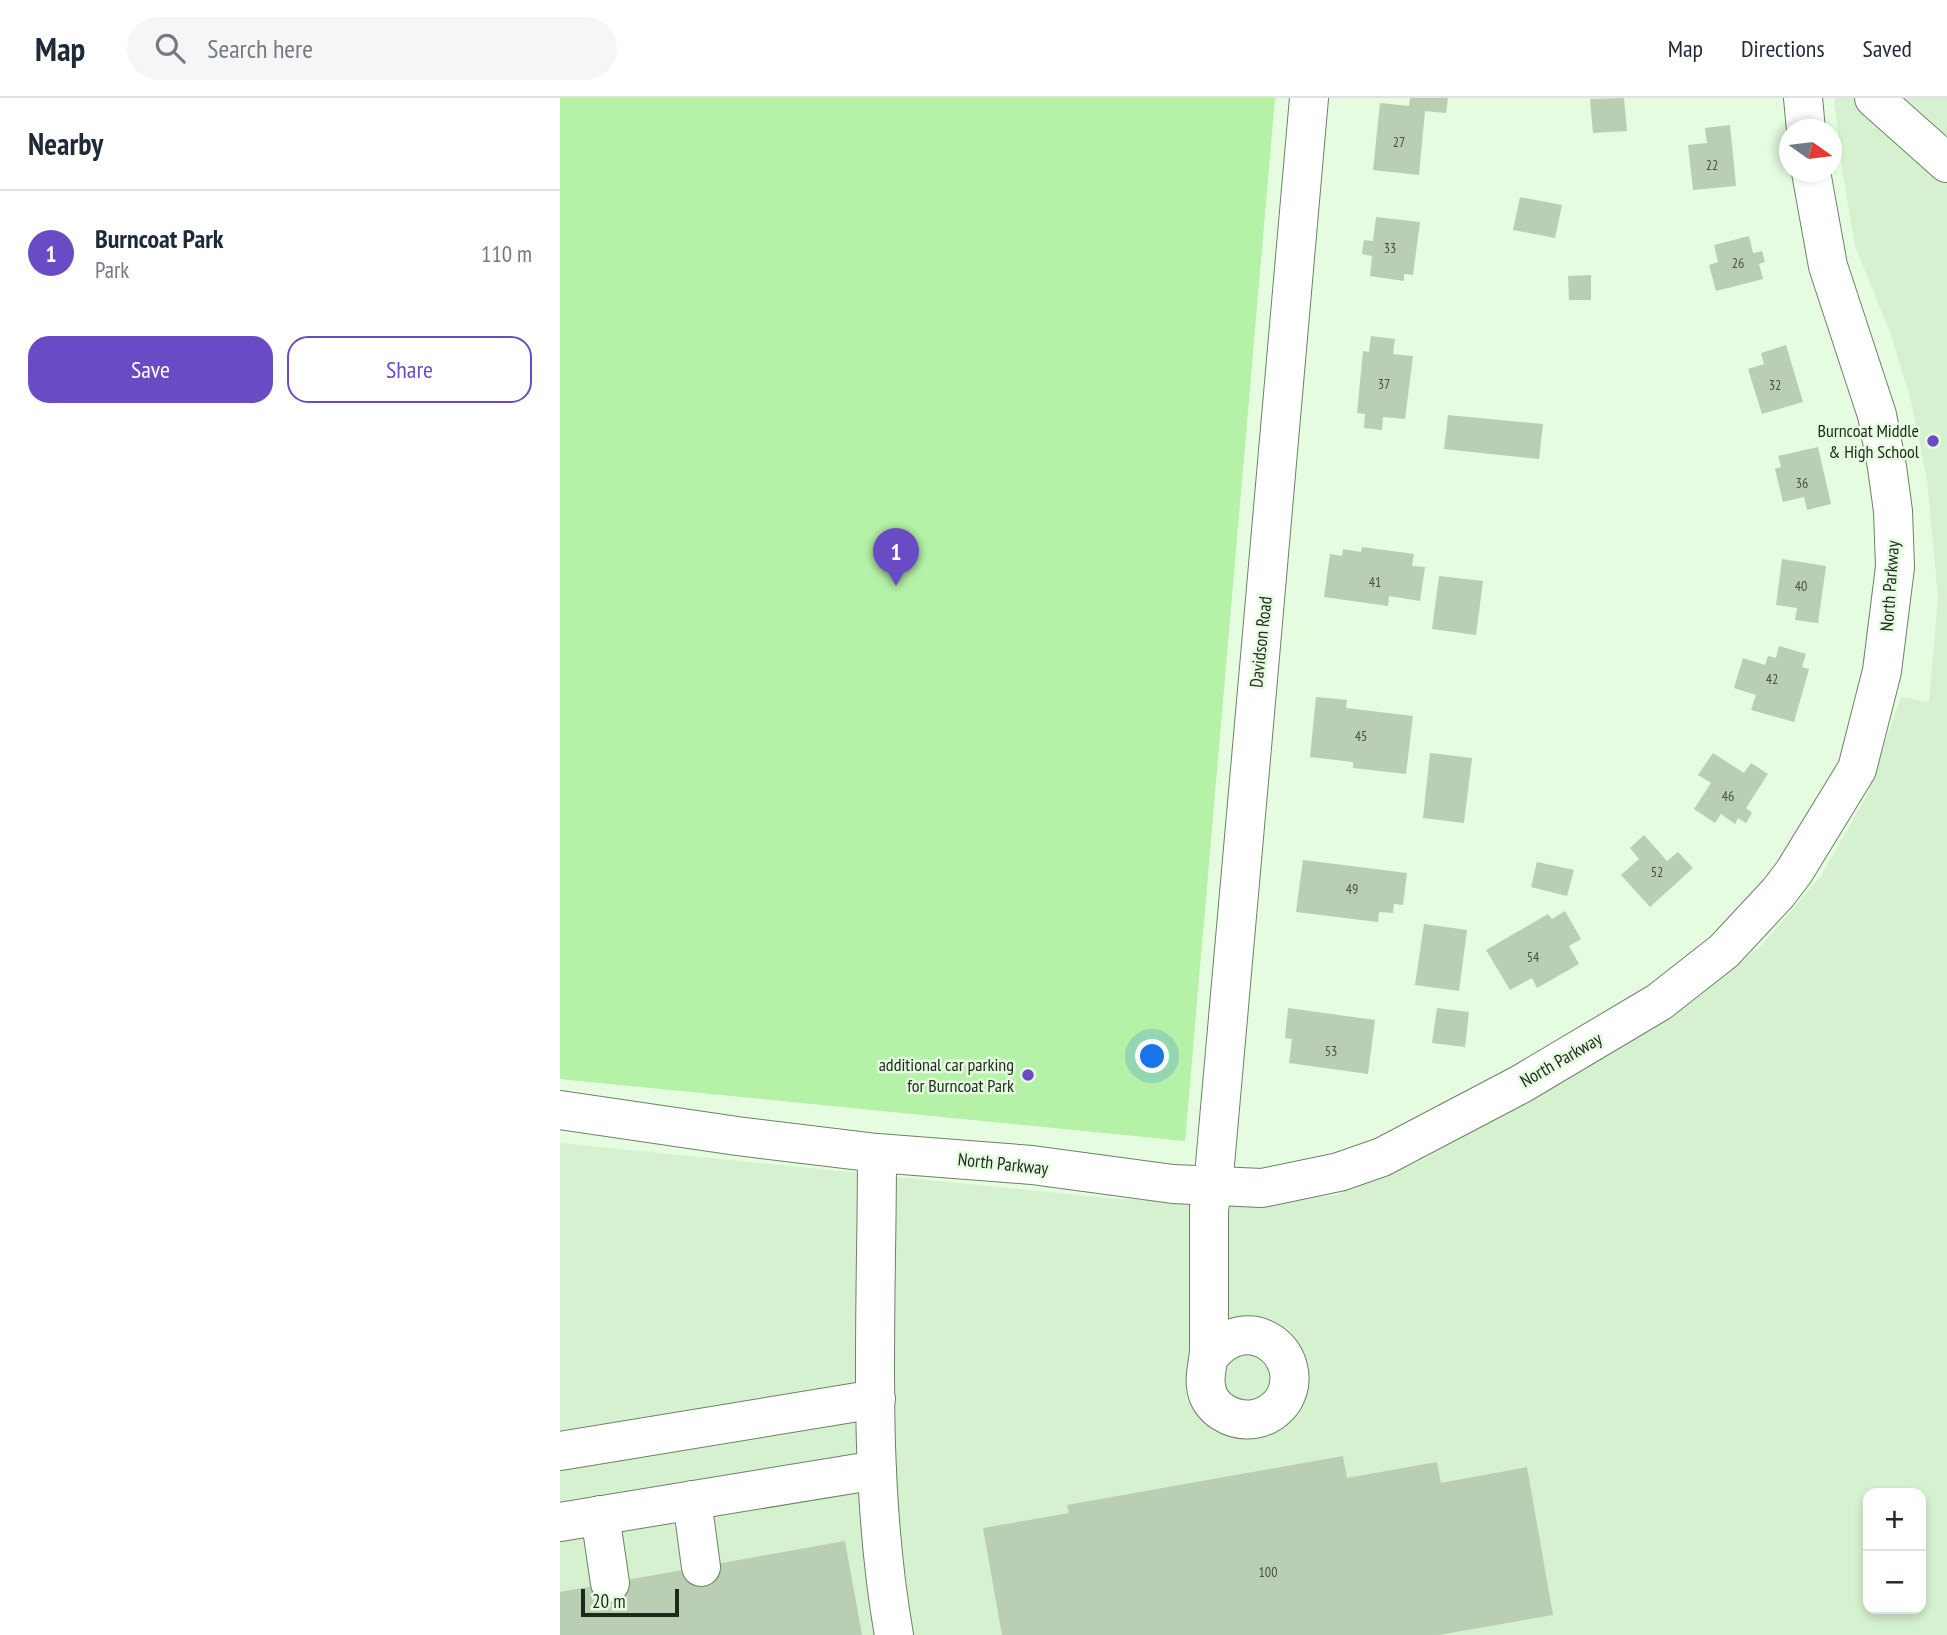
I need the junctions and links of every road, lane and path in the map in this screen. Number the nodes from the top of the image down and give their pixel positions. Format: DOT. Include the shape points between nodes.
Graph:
graph roads {
  1 [pos="1309,98"];
  2 [pos="1803,98"];
  3 [pos="1874,98"];
  4 [pos="1805,119"];
  5 [pos="1947,163"];
  6 [pos="1813,182"];
  7 [pos="560,1110"];
  8 [pos="877,1153"];
  9 [pos="1213,1187"];
  10 [pos="1209,1357"];
  11 [pos="876,1399"];
  12 [pos="560,1451"];
  13 [pos="877,1470"];
  14 [pos="692,1500"];
  15 [pos="600,1516"];
  16 [pos="560,1522"];
  17 [pos="701,1567"];
  18 [pos="610,1583"];
  19 [pos="894,1635"];
  1 -- 9 [label="street, Davidson Road"];
  2 -- 4 [label="street"];
  3 -- 5 [label="street"];
  6 -- 9 [label="street, North Parkway" via="1828,266 1877,415 1895,539 1890,617 1872,715 1857,769 1827,820 1778,893 1724,951 1659,1002 1598,1039 1382,1157 1299,1182 1262,1188"];
  7 -- 8 [label="street, North Parkway"];
  8 -- 9 [label="street, North Parkway" via="1032,1165"];
  8 -- 11 [label="street"];
  9 -- 10 [label="street, Davidson Road"];
  11 -- 12 [label="street"];
  11 -- 13 [label="street"];
  13 -- 14 [label="street"];
  13 -- 19 [label="street" via="884,1579"];
  14 -- 15 [label="street"];
  14 -- 17 [label="street"];
  15 -- 16 [label="street"];
  15 -- 18 [label="street"];
}
